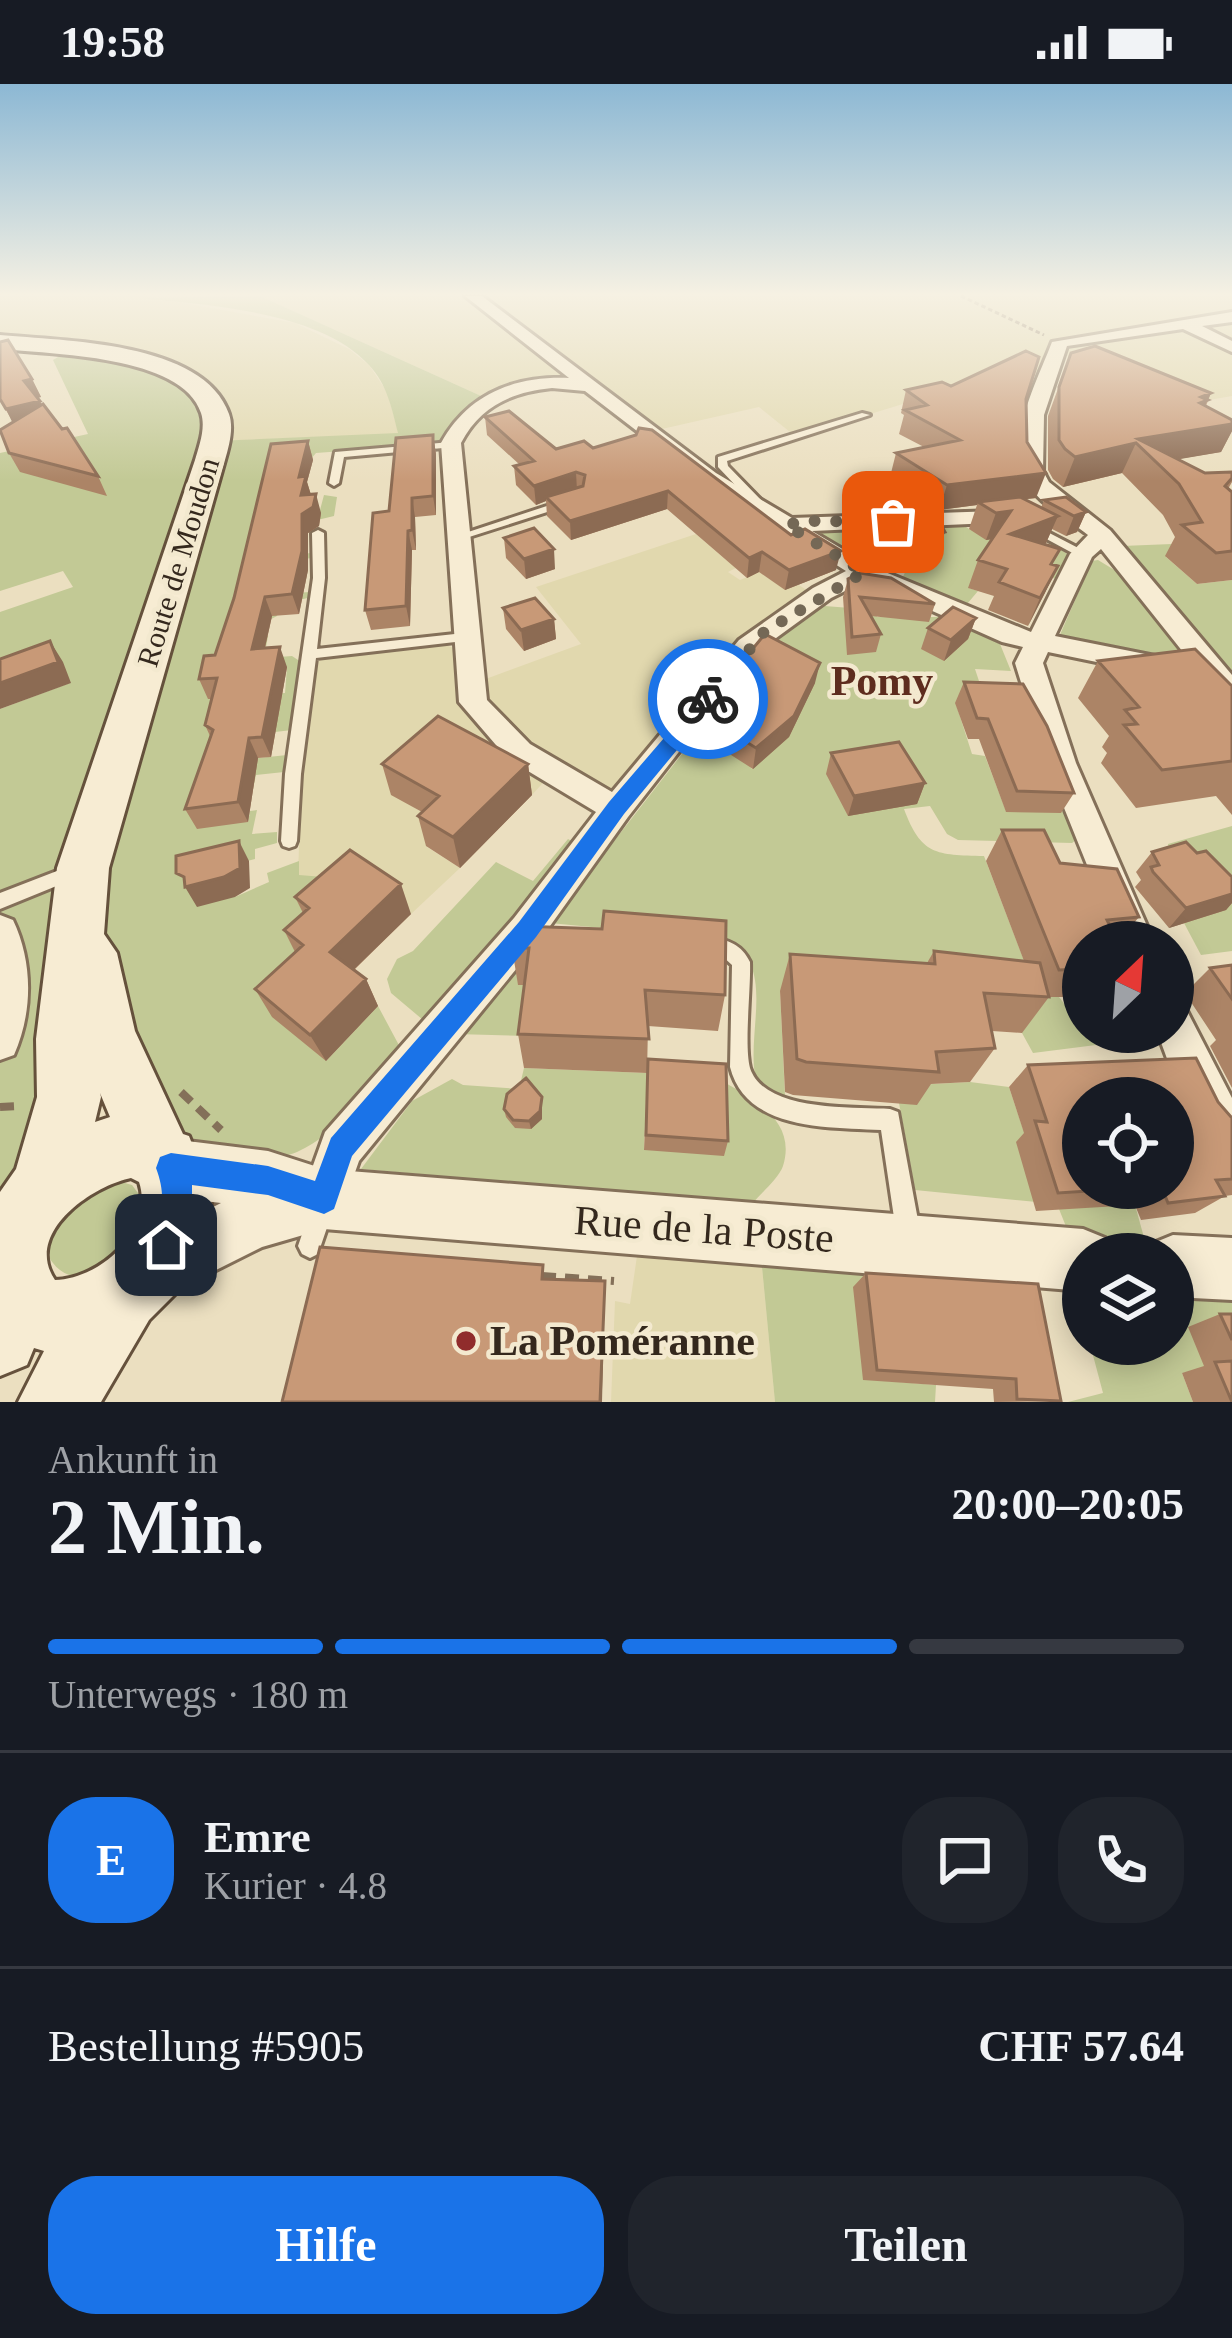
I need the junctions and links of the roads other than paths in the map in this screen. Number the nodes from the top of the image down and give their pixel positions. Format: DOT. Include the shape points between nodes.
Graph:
graph roads {
  1 [pos="121,358"];
  2 [pos="556,358"];
  3 [pos="1055,358"];
  4 [pos="598,388"];
  5 [pos="865,415"];
  6 [pos="452,445"];
  7 [pos="334,483"];
  8 [pos="578,498"];
  9 [pos="1061,505"];
  10 [pos="1012,515"];
  11 [pos="777,519"];
  12 [pos="318,533"];
  13 [pos="1102,535"];
  14 [pos="462,536"];
  15 [pos="1082,554"];
  16 [pos="864,572"];
  17 [pos="464,637"];
  18 [pos="1038,643"];
  19 [pos="310,654"];
  20 [pos="1223,685"];
  21 [pos="617,808"];
  22 [pos="289,841"];
  23 [pos="83,868"];
  24 [pos="0,901"];
  25 [pos="1127,921"];
  26 [pos="0,931"];
  27 [pos="681,943"];
  28 [pos="0,1041"];
  29 [pos="1186,1053"];
  30 [pos="1232,1136"];
  31 [pos="164,1160"];
  32 [pos="301,1209"];
  33 [pos="910,1244"];
  34 [pos="1062,1258"];
  35 [pos="15,1260"];
  36 [pos="1194,1267"];
  37 [pos="1232,1269"];
  38 [pos="135,1285"];
  39 [pos="57,1402"];
  1 -- 23 [label="main road, Route de Moudon" via="169,370 206,396 216,420"];
  2 -- 4 [label="street"];
  3 -- 9 [label="street" via="1030,459 1032,476"];
  4 -- 6 [label="street" via="559,380 496,404 459,421"];
  4 -- 11 [label="street"];
  5 -- 11 [label="lane" via="722,459"];
  6 -- 7 [label="lane" via="339,454"];
  6 -- 14 [label="street"];
  8 -- 14 [label="lane"];
  9 -- 10 [label="street"];
  9 -- 13 [label="street"];
  10 -- 11 [label="street"];
  10 -- 15 [label="lane"];
  11 -- 16 [label="street"];
  12 -- 19 [label="lane"];
  13 -- 15 [label="street"];
  13 -- 20 [label="street"];
  14 -- 17 [label="street"];
  15 -- 18 [label="street"];
  16 -- 18 [label="street"];
  16 -- 21 [label="street" via="764,632"];
  17 -- 19 [label="lane"];
  17 -- 21 [label="street" via="473,702 489,727 531,761"];
  18 -- 20 [label="street"];
  18 -- 25 [label="street" via="1029,663 1061,764"];
  19 -- 22 [label="lane"];
  21 -- 32 [label="street" via="538,930 341,1148"];
  23 -- 24 [label="lane"];
  23 -- 31 [label="main road, Route de Moudon" via="96,1000"];
  23 -- 35 [label="main road, Route de Moudon" via="66,1040 69,1097"];
  26 -- 28 [label="street" via="11,994"];
  27 -- 33 [label="lane" via="725,947 741,962 740,1073 757,1096 790,1110 890,1120"];
  29 -- 30 [label="street"];
  31 -- 32 [label="street, Rue de la Poste"];
  31 -- 35 [label="main road" via="134,1145 73,1164"];
  31 -- 38 [label="main road" via="178,1189 177,1216"];
  32 -- 33 [label="street, Rue de la Poste"];
  32 -- 38 [label="street, Rue de la Poste" via="251,1220"];
  33 -- 34 [label="street, Rue de la Poste"];
  35 -- 38 [label="main road" via="26,1305 45,1316 95,1312"];
  36 -- 37 [label="street"];
  38 -- 39 [label="main road"];
}
